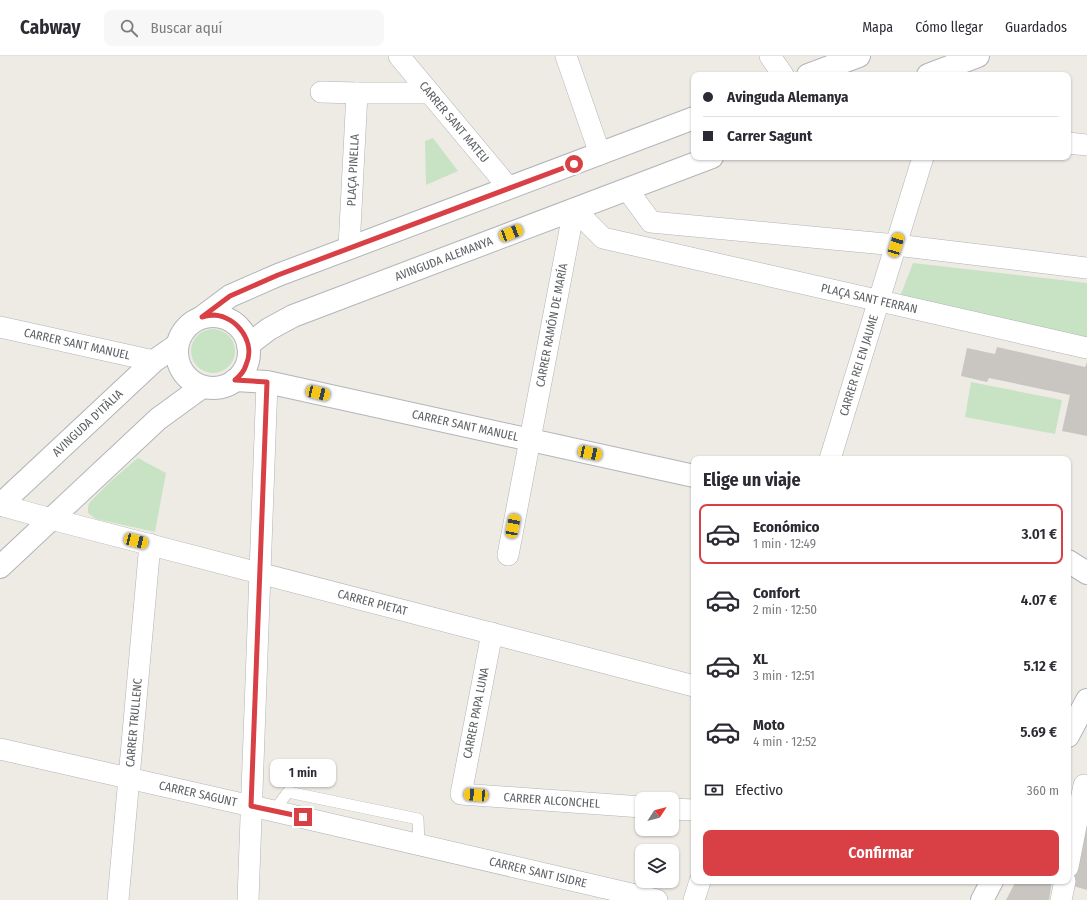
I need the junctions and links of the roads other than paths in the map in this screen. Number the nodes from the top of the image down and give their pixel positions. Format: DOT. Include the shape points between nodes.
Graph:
graph roads {
  1 [pos="399,56"];
  2 [pos="566,56"];
  3 [pos="770,56"];
  4 [pos="859,56"];
  5 [pos="978,56"];
  6 [pos="781,72"];
  7 [pos="816,72"];
  8 [pos="936,72"];
  9 [pos="321,92"];
  10 [pos="357,92"];
  11 [pos="430,93"];
  12 [pos="691,119"];
  13 [pos="1071,143"];
  14 [pos="1087,145"];
  15 [pos="600,154"];
  16 [pos="704,160"];
  17 [pos="922,160"];
  18 [pos="509,188"];
  19 [pos="627,189"];
  20 [pos="574,209"];
  21 [pos="651,222"];
  22 [pos="896,245"];
  23 [pos="349,248"];
  24 [pos="651,249"];
  25 [pos="1087,268"];
  26 [pos="879,300"];
  27 [pos="202,317"];
  28 [pos="0,327"];
  29 [pos="177,345"];
  30 [pos="248,345"];
  31 [pos="1087,348"];
  32 [pos="154,361"];
  33 [pos="235,380"];
  34 [pos="267,382"];
  35 [pos="202,387"];
  36 [pos="530,440"];
  37 [pos="831,456"];
  38 [pos="691,475"];
  39 [pos="0,505"];
  40 [pos="51,519"];
  41 [pos="150,544"];
  42 [pos="508,555"];
  43 [pos="1071,563"];
  44 [pos="0,567"];
  45 [pos="260,573"];
  46 [pos="1087,573"];
  47 [pos="492,633"];
  48 [pos="691,685"];
  49 [pos="1087,700"];
  50 [pos="1071,730"];
  51 [pos="0,749"];
  52 [pos="129,778"];
  53 [pos="1080,784"];
  54 [pos="461,794"];
  55 [pos="251,806"];
  56 [pos="635,806"];
  57 [pos="679,809"];
  58 [pos="691,810"];
  59 [pos="419,845"];
  60 [pos="1071,846"];
  61 [pos="699,884"];
  62 [pos="990,884"];
  63 [pos="1064,884"];
  64 [pos="118,900"];
  65 [pos="248,900"];
  66 [pos="657,900"];
  67 [pos="694,900"];
  68 [pos="982,900"];
  69 [pos="1061,900"];
  1 -- 11 [label="street, CARRER SANT MATEU"];
  2 -- 15 [label="street"];
  3 -- 6 [label="street"];
  4 -- 7 [label="main road"];
  5 -- 8 [label="main road"];
  9 -- 10 [label="street"];
  10 -- 11 [label="street"];
  10 -- 23 [label="street, PLAÇA PINELLA"];
  11 -- 18 [label="street, CARRER SANT MATEU"];
  12 -- 15 [label="main road"];
  13 -- 14 [label="street"];
  15 -- 18 [label="main road"];
  16 -- 19 [label="main road, AVINGUDA ALEMANYA"];
  17 -- 22 [label="street, CARRER REI EN JAUME"];
  18 -- 23 [label="main road"];
  19 -- 20 [label="main road, AVINGUDA ALEMANYA"];
  19 -- 21 [label="street"];
  20 -- 24 [label="street, PLAÇA SANT FERRAN" via="603,238"];
  20 -- 30 [label="main road, AVINGUDA ALEMANYA" via="293,316 269,329"];
  20 -- 36 [label="street, CARRER RAMÓN DE MARÍA"];
  21 -- 22 [label="street"];
  21 -- 24 [label="street"];
  22 -- 25 [label="street"];
  22 -- 26 [label="street, CARRER REI EN JAUME"];
  23 -- 27 [label="main road" via="230,296"];
  24 -- 26 [label="street, PLAÇA SANT FERRAN"];
  26 -- 31 [label="street, PLAÇA SANT FERRAN"];
  26 -- 37 [label="street, CARRER REI EN JAUME"];
  27 -- 29 [label="main road" via="186,327"];
  27 -- 30 [label="main road" via="214,315 236,324 244,333"];
  28 -- 32 [label="street, CARRER SANT MANUEL"];
  29 -- 32 [label="main road, AVINGUDA D'ITÀLIA"];
  29 -- 35 [label="main road" via="176,355 184,375"];
  30 -- 33 [label="main road" via="247,364"];
  32 -- 39 [label="main road, AVINGUDA D'ITÀLIA"];
  33 -- 34 [label="main road, CARRER SANT MANUEL"];
  33 -- 35 [label="main road" via="214,389"];
  34 -- 36 [label="main road, CARRER SANT MANUEL"];
  34 -- 45 [label="street"];
  35 -- 40 [label="main road" via="158,419"];
  36 -- 38 [label="main road, CARRER SANT MANUEL"];
  36 -- 42 [label="street"];
  39 -- 40 [label="street, AVINGUDA D'ITÀLIA"];
  40 -- 41 [label="street, CARRER PIETAT"];
  40 -- 44 [label="main road"];
  41 -- 45 [label="street, CARRER PIETAT"];
  41 -- 52 [label="street, CARRER TRULLENC"];
  43 -- 46 [label="main road"];
  45 -- 47 [label="street, CARRER PIETAT"];
  45 -- 55 [label="street"];
  47 -- 48 [label="street, CARRER PIETAT"];
  47 -- 54 [label="street, CARRER PAPA LUNA"];
  49 -- 50 [label="main road"];
  51 -- 52 [label="street, CARRER SAGUNT"];
  52 -- 55 [label="street, CARRER SAGUNT"];
  52 -- 64 [label="street, CARRER TRULLENC"];
  53 -- 60 [label="street"];
  54 -- 56 [label="street, CARRER ALCONCHEL"];
  55 -- 59 [label="street, CARRER SAGUNT"];
  55 -- 65 [label="street"];
  57 -- 58 [label="street"];
  59 -- 66 [label="street, CARRER SANT ISIDRE"];
  61 -- 67 [label="street"];
  62 -- 68 [label="main road"];
  63 -- 69 [label="street"];
}
